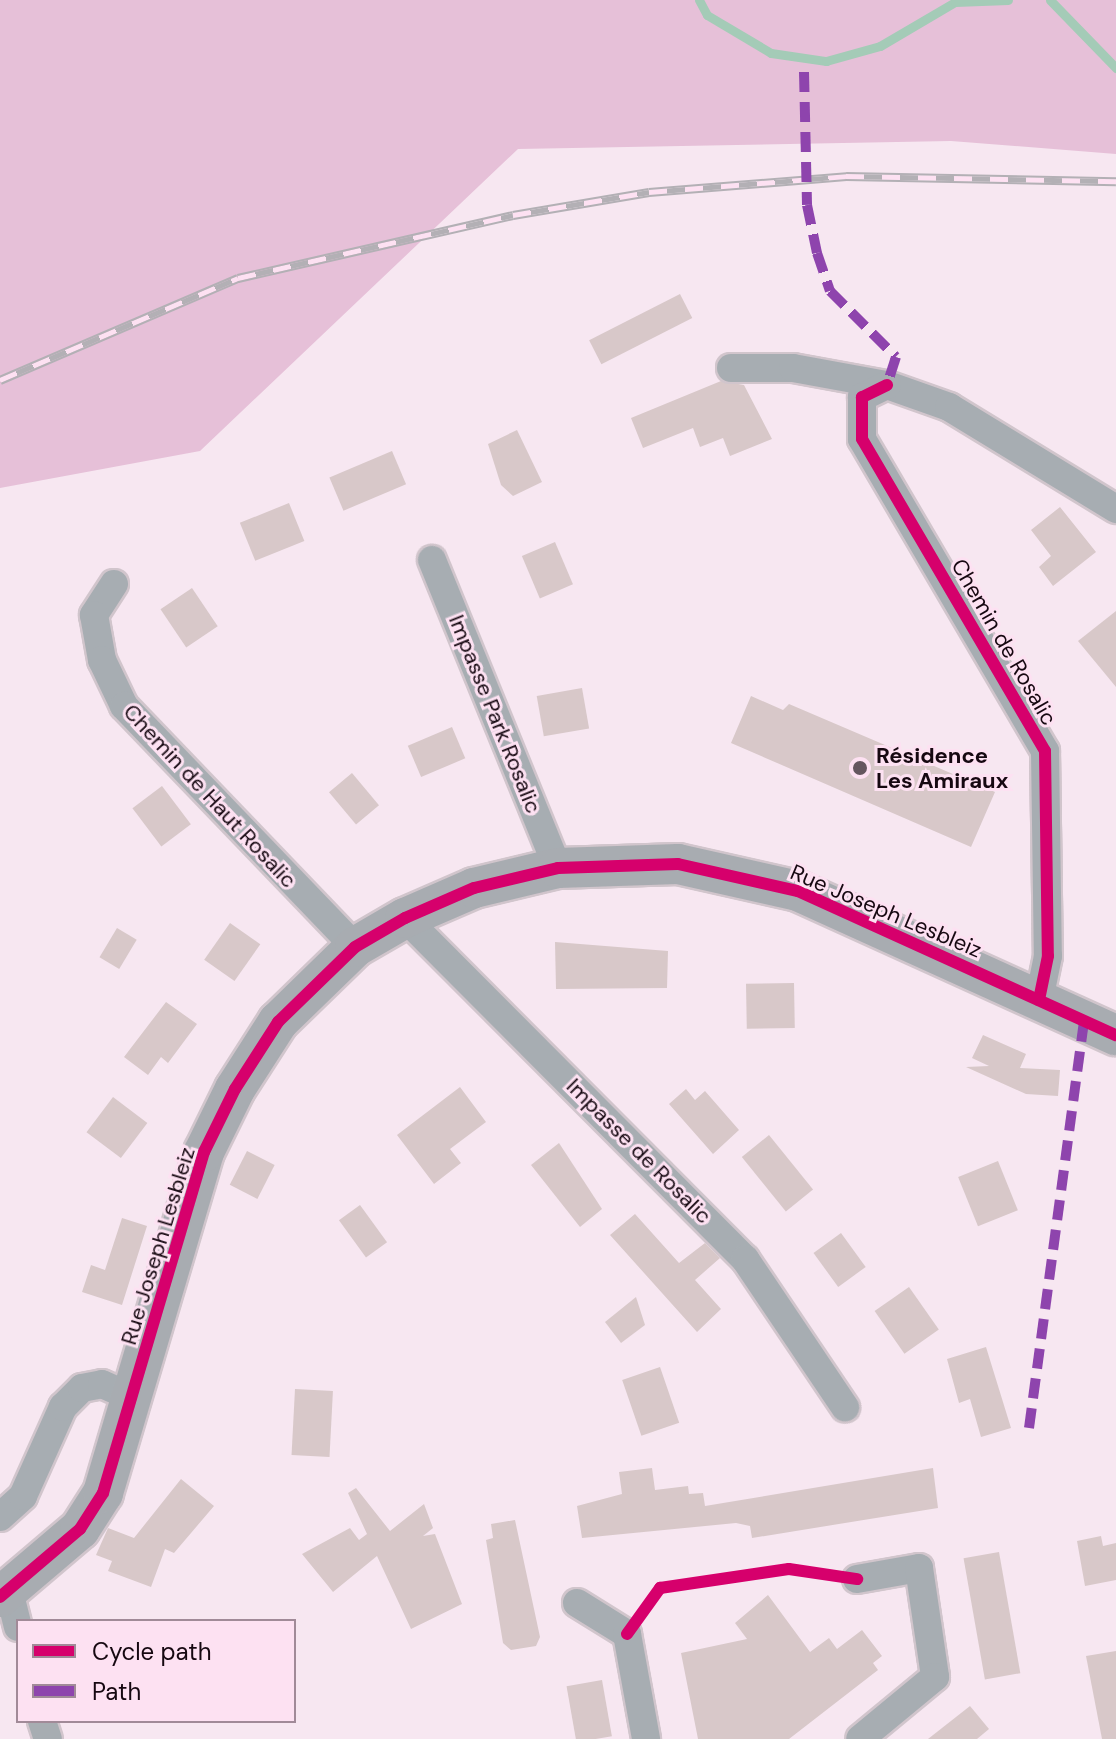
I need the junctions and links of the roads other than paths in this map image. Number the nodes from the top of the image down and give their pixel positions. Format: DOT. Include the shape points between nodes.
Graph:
graph roads {
  1 [pos="731,368"];
  2 [pos="887,385"];
  3 [pos="1116,509"];
  4 [pos="432,560"];
  5 [pos="114,584"];
  6 [pos="558,868"];
  7 [pos="405,918"];
  8 [pos="355,947"];
  9 [pos="1054,1006"];
  10 [pos="1116,1035"];
  11 [pos="134,1398"];
  12 [pos="845,1407"];
  13 [pos="0,1517"];
  14 [pos="857,1579"];
  15 [pos="577,1603"];
  16 [pos="9,1605"];
  17 [pos="646,1739"];
  18 [pos="860,1739"];
  1 -- 2 [label="street" via="793,368"];
  2 -- 3 [label="street" via="949,407"];
  2 -- 9 [label="street, Chemin de Rosalic" via="862,397 862,439 1045,751 1048,956"];
  4 -- 6 [label="street, Impasse Park Rosalic"];
  5 -- 8 [label="street, Chemin de Haut Rosalic" via="94,615 102,660 124,706"];
  6 -- 7 [label="main road, Rue Joseph Lesbleiz" via="474,888"];
  6 -- 9 [label="main road, Rue Joseph Lesbleiz" via="678,864 742,875 798,891"];
  7 -- 8 [label="main road, Rue Joseph Lesbleiz"];
  7 -- 12 [label="street, Impasse de Rosalic" via="745,1259"];
  8 -- 11 [label="main road, Rue Joseph Lesbleiz" via="278,1022 235,1089 204,1152"];
  9 -- 10 [label="main road, Rue Joseph Lesbleiz"];
  11 -- 13 [label="street" via="102,1384 82,1388 63,1407 23,1496"];
  11 -- 16 [label="main road, Rue Joseph Lesbleiz" via="119,1453 88,1517"];
  14 -- 18 [label="street" via="919,1568 935,1677"];
  15 -- 17 [label="street" via="627,1634"];
}
